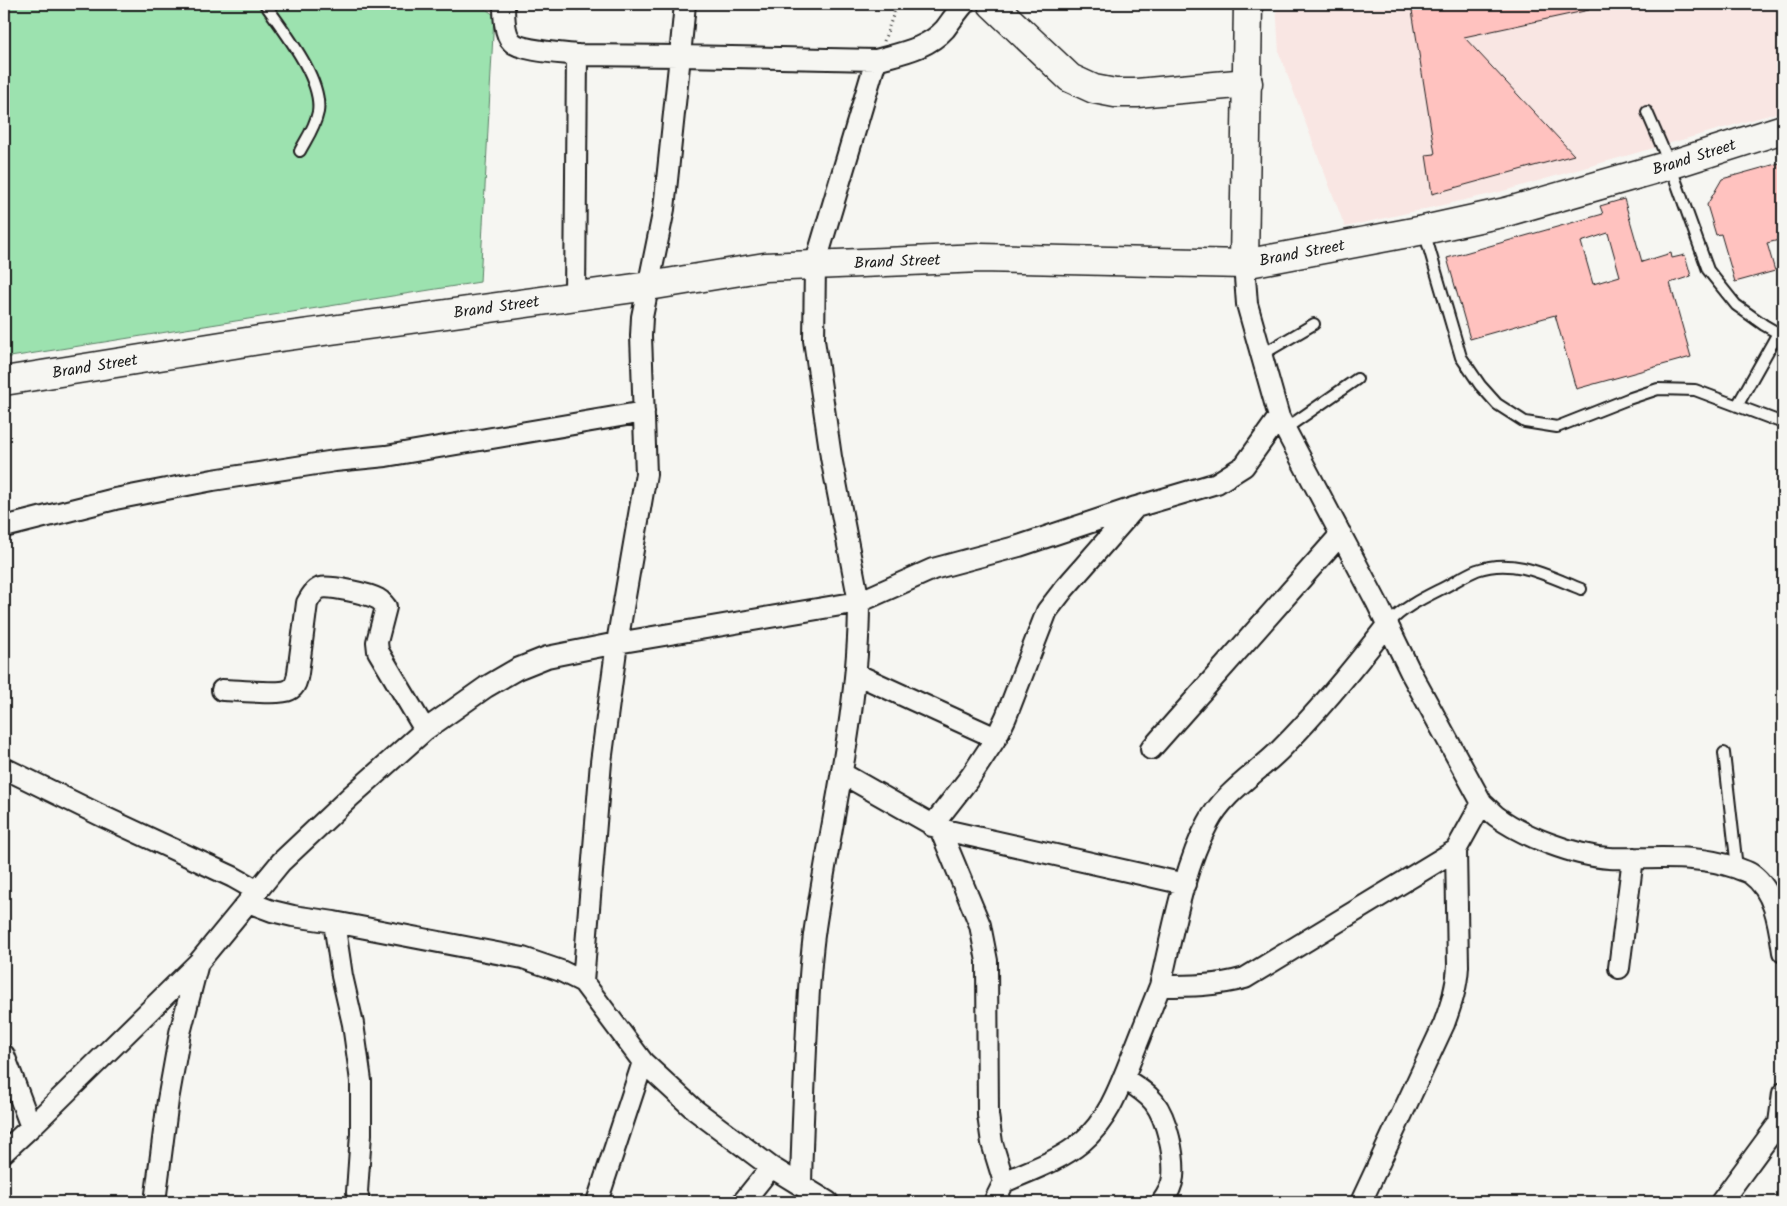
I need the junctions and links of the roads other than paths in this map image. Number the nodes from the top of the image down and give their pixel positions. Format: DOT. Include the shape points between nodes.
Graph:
graph roads {
  1 [pos="265,4"];
  2 [pos="504,4"];
  3 [pos="684,4"];
  4 [pos="964,4"];
  5 [pos="992,4"];
  6 [pos="1248,4"];
  7 [pos="577,55"];
  8 [pos="680,56"];
  9 [pos="876,60"];
  10 [pos="1248,83"];
  11 [pos="1647,112"];
  12 [pos="1783,129"];
  13 [pos="300,151"];
  14 [pos="1670,165"];
  15 [pos="1424,230"];
  16 [pos="1244,264"];
  17 [pos="815,265"];
  18 [pos="649,286"];
  19 [pos="575,296"];
  20 [pos="1314,324"];
  21 [pos="1781,334"];
  22 [pos="1261,354"];
  23 [pos="1357,380"];
  24 [pos="4,381"];
  25 [pos="1737,406"];
  26 [pos="644,412"];
  27 [pos="1282,423"];
  28 [pos="1783,424"];
  29 [pos="1136,507"];
  30 [pos="4,527"];
  31 [pos="1341,534"];
  32 [pos="1581,589"];
  33 [pos="859,602"];
  34 [pos="1388,624"];
  35 [pos="617,643"];
  36 [pos="856,674"];
  37 [pos="222,690"];
  38 [pos="425,730"];
  39 [pos="996,738"];
  40 [pos="1151,749"];
  41 [pos="1724,753"];
  42 [pos="4,768"];
  43 [pos="843,774"];
  44 [pos="1482,803"];
  45 [pos="936,827"];
  46 [pos="1456,850"];
  47 [pos="1633,858"];
  48 [pos="1737,868"];
  49 [pos="1185,884"];
  50 [pos="252,896"];
  51 [pos="334,922"];
  52 [pos="1783,952"];
  53 [pos="198,963"];
  54 [pos="1619,968"];
  55 [pos="583,982"];
  56 [pos="1160,986"];
  57 [pos="4,1055"];
  58 [pos="643,1062"];
  59 [pos="1123,1078"];
  60 [pos="8,1080"];
  61 [pos="1783,1092"];
  62 [pos="1781,1126"];
  63 [pos="31,1127"];
  64 [pos="4,1152"];
  65 [pos="771,1167"];
  66 [pos="1004,1182"];
  67 [pos="801,1184"];
  68 [pos="155,1202"];
  69 [pos="359,1202"];
  70 [pos="597,1202"];
  71 [pos="743,1202"];
  72 [pos="828,1202"];
  73 [pos="994,1202"];
  74 [pos="1162,1202"];
  75 [pos="1362,1202"];
  76 [pos="1721,1202"];
  1 -- 13 [label="lane" via="300,55 316,92 318,111 314,128"];
  2 -- 7 [label="street" via="508,36 512,42 522,48"];
  3 -- 8 [label="street"];
  4 -- 9 [label="street" via="944,31 932,40 918,48"];
  5 -- 10 [label="street" via="1070,78 1094,89 1137,93"];
  6 -- 10 [label="street"];
  7 -- 8 [label="street"];
  7 -- 19 [label="street"];
  8 -- 9 [label="street"];
  8 -- 18 [label="street" via="664,209"];
  9 -- 17 [label="street"];
  10 -- 16 [label="street"];
  11 -- 14 [label="lane"];
  12 -- 14 [label="street, Brand Street"];
  14 -- 15 [label="street, Brand Street" via="1506,212"];
  14 -- 21 [label="lane" via="1708,270 1736,305"];
  15 -- 16 [label="street, Brand Street"];
  15 -- 25 [label="lane" via="1461,357 1497,404 1525,422 1558,428 1658,389 1695,390"];
  16 -- 17 [label="street, Brand Street" via="981,258"];
  16 -- 22 [label="street" via="1247,304"];
  17 -- 18 [label="street, Brand Street" via="765,267"];
  17 -- 33 [label="street" via="814,340 831,457"];
  18 -- 19 [label="street, Brand Street"];
  18 -- 26 [label="street" via="641,336"];
  19 -- 24 [label="street, Brand Street" via="259,340"];
  20 -- 22 [label="lane"];
  21 -- 25 [label="lane"];
  22 -- 27 [label="street"];
  23 -- 27 [label="lane"];
  25 -- 28 [label="lane"];
  26 -- 30 [label="street" via="386,456 213,480"];
  26 -- 35 [label="street" via="646,474"];
  27 -- 29 [label="street" via="1244,466 1218,484"];
  27 -- 31 [label="street"];
  29 -- 33 [label="street" via="1019,546 933,569"];
  29 -- 39 [label="street" via="1047,611"];
  31 -- 34 [label="street"];
  31 -- 40 [label="street"];
  32 -- 34 [label="lane" via="1530,569 1496,566 1477,570 1414,603"];
  33 -- 35 [label="street"];
  33 -- 36 [label="street"];
  34 -- 44 [label="street"];
  34 -- 49 [label="street" via="1313,716 1220,805 1208,822"];
  35 -- 38 [label="street" via="547,656 517,669"];
  35 -- 55 [label="street" via="601,762"];
  36 -- 39 [label="street"];
  36 -- 43 [label="street"];
  37 -- 38 [label="street" via="289,690 298,673 307,603 320,588 333,588 375,598 386,608 377,642 378,651"];
  38 -- 50 [label="street" via="281,862"];
  39 -- 45 [label="street"];
  41 -- 48 [label="lane"];
  42 -- 50 [label="street" via="233,877"];
  43 -- 45 [label="street"];
  43 -- 67 [label="street" via="809,971"];
  44 -- 46 [label="street"];
  44 -- 47 [label="street" via="1512,826 1542,840 1589,856"];
  45 -- 49 [label="street"];
  45 -- 66 [label="street" via="978,918 984,940 987,961 988,1115 992,1143"];
  46 -- 56 [label="street" via="1245,978 1226,984"];
  46 -- 75 [label="street" via="1458,966 1452,1001"];
  47 -- 48 [label="street" via="1705,860"];
  47 -- 54 [label="street"];
  48 -- 52 [label="street" via="1750,873 1766,890 1779,926"];
  49 -- 56 [label="street"];
  50 -- 51 [label="street" via="272,911"];
  50 -- 53 [label="street"];
  51 -- 55 [label="street" via="523,958"];
  51 -- 69 [label="street" via="361,1081"];
  53 -- 63 [label="street"];
  53 -- 68 [label="street" via="180,1033"];
  55 -- 58 [label="street"];
  56 -- 59 [label="street"];
  57 -- 60 [label="street"];
  58 -- 65 [label="street" via="695,1110"];
  58 -- 70 [label="street"];
  59 -- 66 [label="street" via="1111,1106 1082,1141 1056,1159"];
  59 -- 74 [label="street" via="1156,1104 1168,1132 1173,1177"];
  60 -- 63 [label="street"];
  61 -- 62 [label="street"];
  62 -- 76 [label="street"];
  63 -- 64 [label="street"];
  65 -- 67 [label="street"];
  65 -- 71 [label="street"];
  66 -- 73 [label="street"];
  67 -- 72 [label="street"];
}
